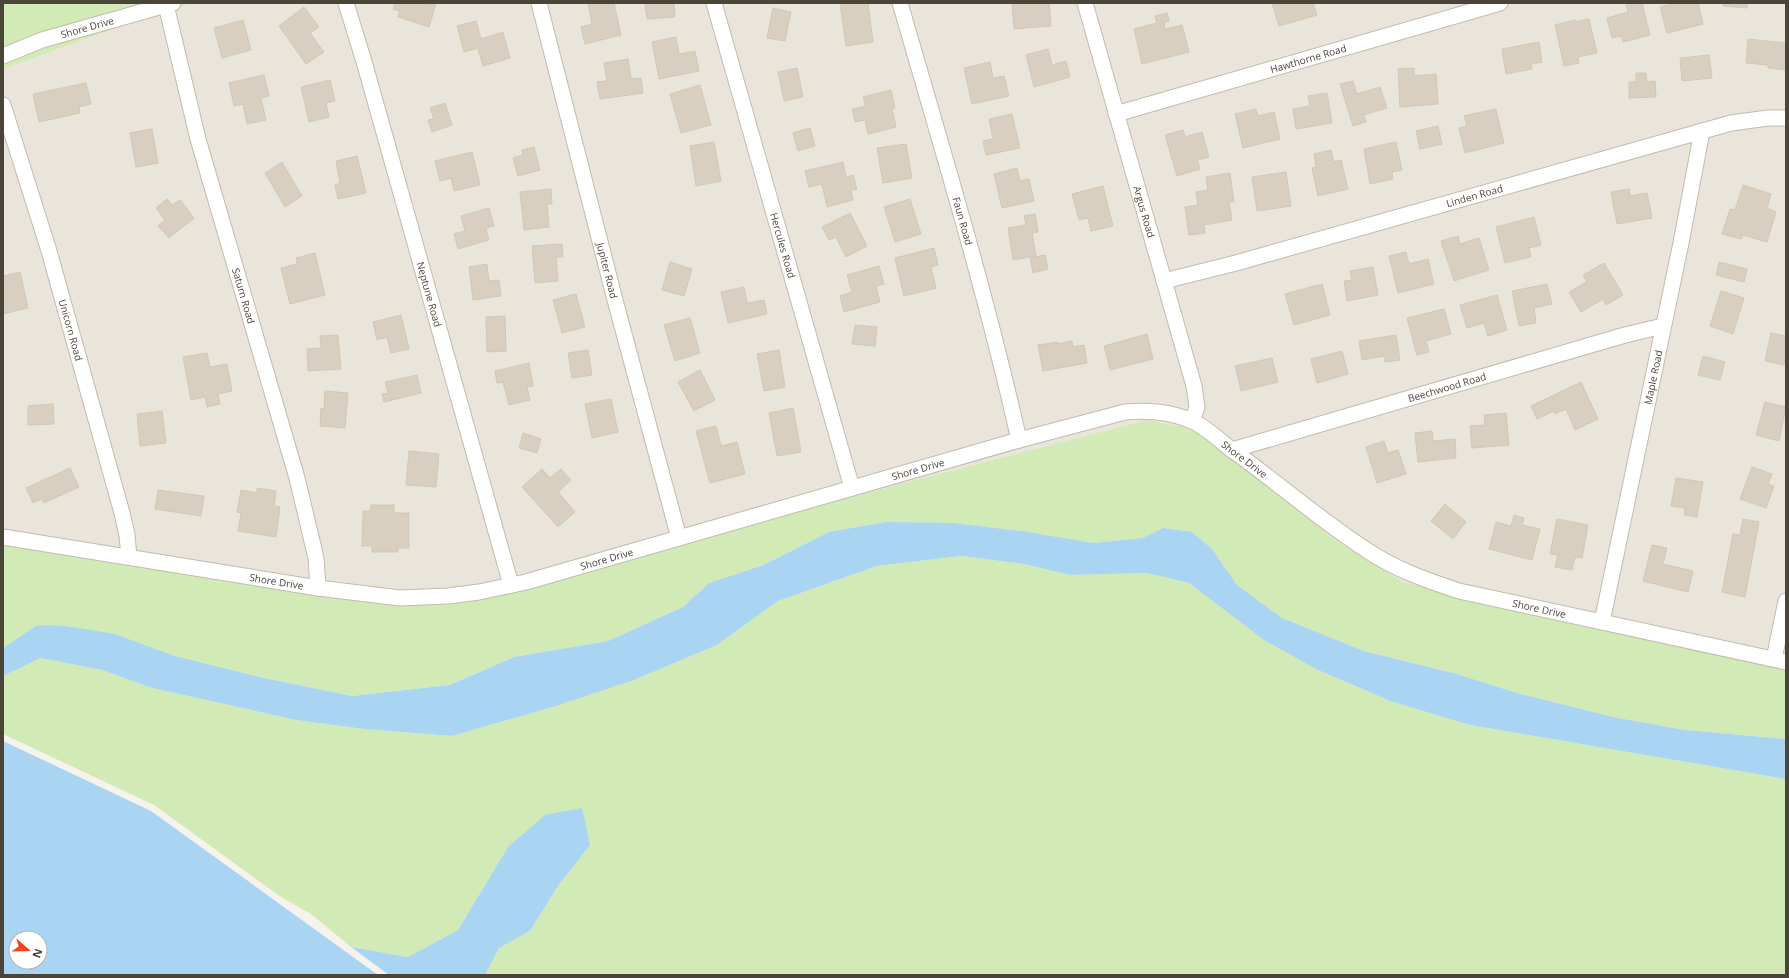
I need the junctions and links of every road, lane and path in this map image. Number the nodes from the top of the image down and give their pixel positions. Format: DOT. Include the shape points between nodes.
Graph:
graph roads {
  1 [pos="346,3"];
  2 [pos="539,3"];
  3 [pos="714,3"];
  4 [pos="900,3"];
  5 [pos="1085,3"];
  6 [pos="1500,3"];
  7 [pos="169,4"];
  8 [pos="3,56"];
  9 [pos="3,105"];
  10 [pos="1116,114"];
  11 [pos="1786,118"];
  12 [pos="1702,131"];
  13 [pos="1164,282"];
  14 [pos="1663,326"];
  15 [pos="1192,421"];
  16 [pos="1019,440"];
  17 [pos="1232,450"];
  18 [pos="852,488"];
  19 [pos="3,537"];
  20 [pos="679,538"];
  21 [pos="129,557"];
  22 [pos="511,585"];
  23 [pos="318,588"];
  24 [pos="1786,601"];
  25 [pos="1602,622"];
  26 [pos="1780,661"];
  1 -- 22 [label="street, Neptune Road"];
  2 -- 20 [label="street, Jupiter Road"];
  3 -- 18 [label="street, Hercules Road"];
  4 -- 16 [label="street, Faun Road" via="977,275"];
  5 -- 10 [label="street, Argus Road"];
  6 -- 10 [label="street, Hawthorne Road"];
  7 -- 8 [label="street, Shore Drive" via="42,40"];
  7 -- 23 [label="street, Saturn Road" via="198,139 296,478 316,558"];
  9 -- 21 [label="street, Unicorn Road" via="49,251 122,513"];
  10 -- 13 [label="street, Argus Road"];
  11 -- 12 [label="street, Linden Road" via="1731,123"];
  12 -- 13 [label="street, Linden Road"];
  12 -- 14 [label="street, Maple Road"];
  13 -- 15 [label="street, Argus Road" via="1194,386 1197,407"];
  14 -- 17 [label="street, Beechwood Road"];
  14 -- 25 [label="street, Maple Road"];
  15 -- 16 [label="street, Shore Drive" via="1163,412 1124,412"];
  15 -- 17 [label="street, Shore Drive"];
  16 -- 18 [label="street, Shore Drive"];
  17 -- 25 [label="street, Shore Drive" via="1366,550 1395,567 1459,591"];
  18 -- 20 [label="street, Shore Drive"];
  19 -- 21 [label="street, Shore Drive"];
  20 -- 22 [label="street, Shore Drive"];
  21 -- 23 [label="street, Shore Drive"];
  22 -- 23 [label="street, Shore Drive" via="448,596 400,598"];
  24 -- 26 [label="street"];
  25 -- 26 [label="street, Shore Drive"];
}
